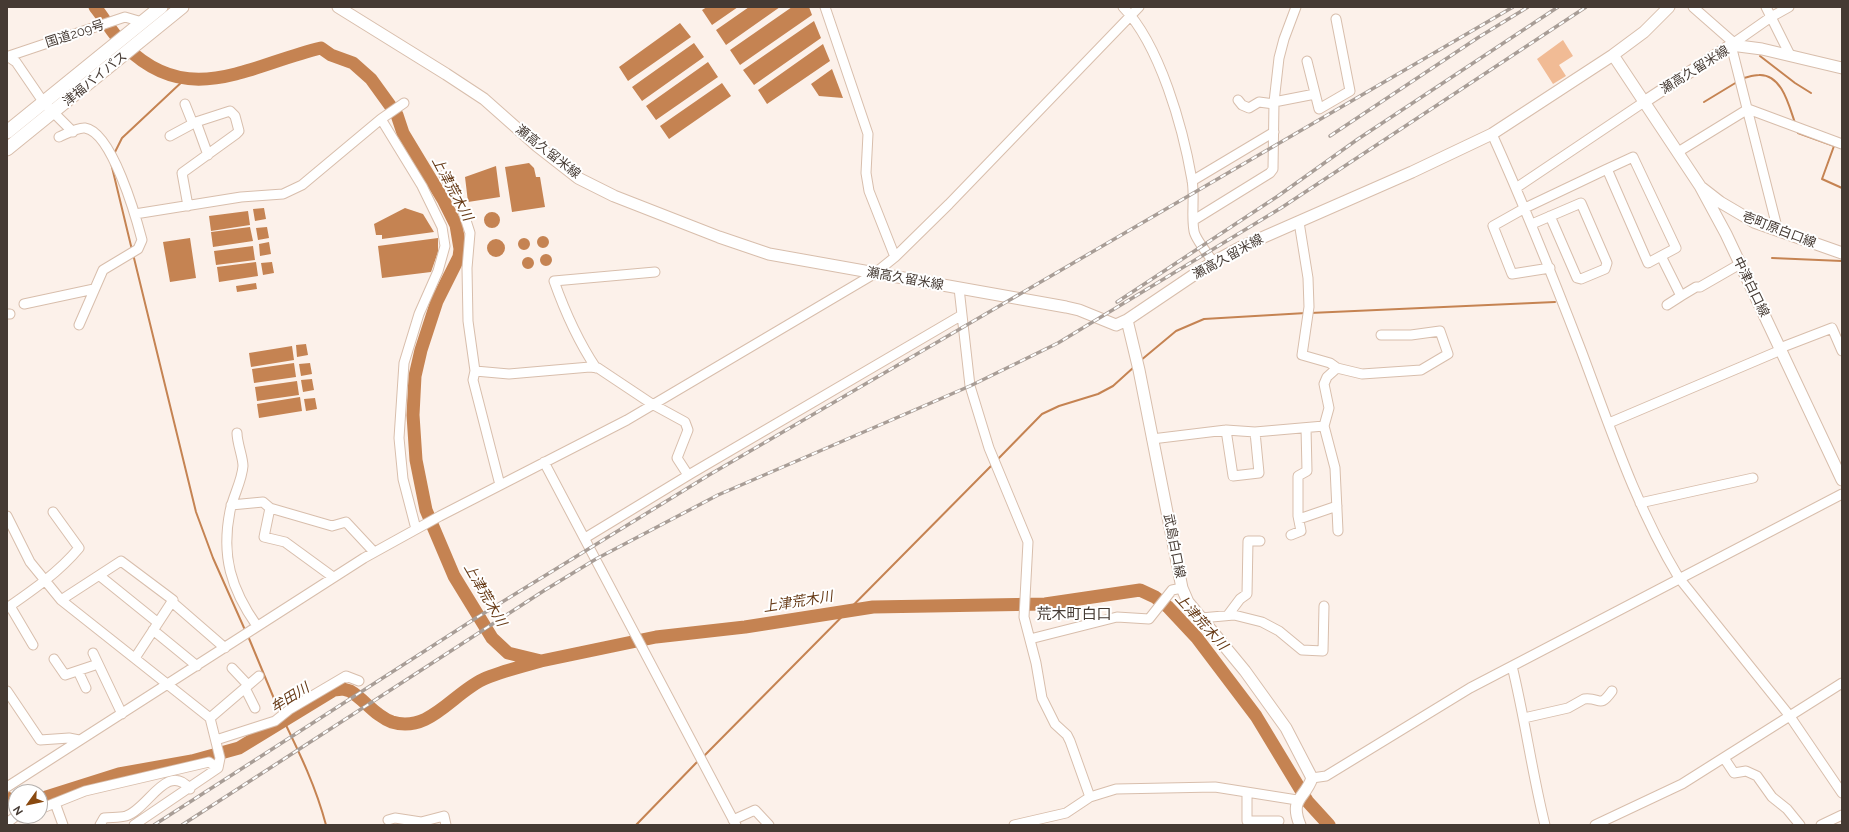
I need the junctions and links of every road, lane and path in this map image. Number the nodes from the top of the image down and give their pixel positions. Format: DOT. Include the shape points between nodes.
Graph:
graph roads {
  1 [pos="161,7"];
  2 [pos="182,7"];
  3 [pos="338,7"];
  4 [pos="825,7"];
  5 [pos="1123,7"];
  6 [pos="1139,7"];
  7 [pos="1296,7"];
  8 [pos="1669,7"];
  9 [pos="1693,7"];
  10 [pos="1766,7"];
  11 [pos="1789,7"];
  12 [pos="1131,16"];
  13 [pos="1771,17"];
  14 [pos="1336,19"];
  15 [pos="142,22"];
  16 [pos="1732,44"];
  17 [pos="1613,55"];
  18 [pos="1790,55"];
  19 [pos="8,56"];
  20 [pos="1307,61"];
  21 [pos="1842,68"];
  22 [pos="1315,94"];
  23 [pos="1238,100"];
  24 [pos="1644,102"];
  25 [pos="44,103"];
  26 [pos="404,103"];
  27 [pos="1274,103"];
  28 [pos="185,104"];
  29 [pos="1748,109"];
  30 [pos="54,112"];
  31 [pos="381,119"];
  32 [pos="194,123"];
  33 [pos="7,132"];
  34 [pos="73,132"];
  35 [pos="1274,132"];
  36 [pos="1492,134"];
  37 [pos="170,136"];
  38 [pos="59,137"];
  39 [pos="1842,144"];
  40 [pos="7,150"];
  41 [pos="1678,152"];
  42 [pos="208,155"];
  43 [pos="1607,169"];
  44 [pos="444,176"];
  45 [pos="1192,181"];
  46 [pos="1700,186"];
  47 [pos="1516,188"];
  48 [pos="188,206"];
  49 [pos="1727,206"];
  50 [pos="1525,208"];
  51 [pos="135,214"];
  52 [pos="1550,216"];
  53 [pos="1715,216"];
  54 [pos="1194,220"];
  55 [pos="1299,222"];
  56 [pos="1532,224"];
  57 [pos="1778,231"];
  58 [pos="1842,253"];
  59 [pos="1661,256"];
  60 [pos="895,257"];
  61 [pos="1213,262"];
  62 [pos="1740,264"];
  63 [pos="1550,268"];
  64 [pos="655,272"];
  65 [pos="874,274"];
  66 [pos="959,288"];
  67 [pos="94,290"];
  68 [pos="1681,296"];
  69 [pos="24,304"];
  70 [pos="1667,305"];
  71 [pos="962,315"];
  72 [pos="1127,320"];
  73 [pos="79,325"];
  74 [pos="1381,335"];
  75 [pos="1780,349"];
  76 [pos="1842,350"];
  77 [pos="596,368"];
  78 [pos="1337,368"];
  79 [pos="475,370"];
  80 [pos="654,404"];
  81 [pos="1609,423"];
  82 [pos="1324,426"];
  83 [pos="1306,428"];
  84 [pos="1226,430"];
  85 [pos="1255,432"];
  86 [pos="237,433"];
  87 [pos="1152,439"];
  88 [pos="544,462"];
  89 [pos="688,475"];
  90 [pos="1753,478"];
  91 [pos="1842,480"];
  92 [pos="500,485"];
  93 [pos="1842,494"];
  94 [pos="1640,503"];
  95 [pos="232,505"];
  96 [pos="1337,506"];
  97 [pos="270,508"];
  98 [pos="53,512"];
  99 [pos="7,516"];
  100 [pos="1299,519"];
  101 [pos="416,529"];
  102 [pos="1338,531"];
  103 [pos="1291,535"];
  104 [pos="585,538"];
  105 [pos="1260,541"];
  106 [pos="374,552"];
  107 [pos="100,576"];
  108 [pos="333,577"];
  109 [pos="1679,578"];
  110 [pos="44,581"];
  111 [pos="1177,589"];
  112 [pos="61,600"];
  113 [pos="172,602"];
  114 [pos="1324,606"];
  115 [pos="8,607"];
  116 [pos="1228,615"];
  117 [pos="1201,618"];
  118 [pos="155,626"];
  119 [pos="257,626"];
  120 [pos="1030,639"];
  121 [pos="33,645"];
  122 [pos="225,648"];
  123 [pos="93,653"];
  124 [pos="135,658"];
  125 [pos="54,659"];
  126 [pos="98,664"];
  127 [pos="197,666"];
  128 [pos="1512,666"];
  129 [pos="232,668"];
  130 [pos="78,671"];
  131 [pos="259,676"];
  132 [pos="359,681"];
  133 [pos="1842,682"];
  134 [pos="168,684"];
  135 [pos="246,687"];
  136 [pos="86,688"];
  137 [pos="7,691"];
  138 [pos="1612,691"];
  139 [pos="11,705"];
  140 [pos="254,708"];
  141 [pos="122,714"];
  142 [pos="1789,716"];
  143 [pos="210,718"];
  144 [pos="1524,718"];
  145 [pos="79,740"];
  146 [pos="216,740"];
  147 [pos="1724,758"];
  148 [pos="218,768"];
  149 [pos="1311,781"];
  150 [pos="7,787"];
  151 [pos="190,788"];
  152 [pos="1247,792"];
  153 [pos="1842,793"];
  154 [pos="1090,797"];
  155 [pos="1297,800"];
  156 [pos="55,803"];
  157 [pos="48,806"];
  158 [pos="1842,815"];
  159 [pos="388,820"];
  160 [pos="1278,820"];
  161 [pos="734,822"];
  162 [pos="63,825"];
  163 [pos="100,825"];
  164 [pos="134,825"];
  165 [pos="446,825"];
  166 [pos="769,825"];
  167 [pos="1014,825"];
  168 [pos="1300,825"];
  169 [pos="1545,825"];
  170 [pos="1595,825"];
  171 [pos="1800,825"];
  172 [pos="1821,825"];
  1 -- 15 [label="highway, 津福バイパス"];
  2 -- 30 [label="highway, 津福バイパス"];
  3 -- 65 [label="main road, 瀬高久留米線" via="484,99 578,178 614,196 769,254"];
  4 -- 60 [label="street" via="868,134 866,173 869,191"];
  5 -- 12 [label="street"];
  6 -- 12 [label="street"];
  7 -- 27 [label="street" via="1284,39"];
  8 -- 17 [label="main road, 瀬高久留米線" via="1644,32"];
  9 -- 16 [label="street"];
  10 -- 13 [label="street"];
  11 -- 13 [label="street"];
  12 -- 45 [label="street" via="1150,47 1176,109"];
  12 -- 60 [label="street"];
  13 -- 16 [label="street"];
  13 -- 18 [label="street"];
  14 -- 22 [label="street" via="1350,91 1319,109"];
  15 -- 19 [label="street, 国道209号" via="125,17"];
  15 -- 25 [label="highway, 津福バイパス"];
  16 -- 18 [label="main road, 瀬高久留米線"];
  16 -- 24 [label="main road, 瀬高久留米線"];
  16 -- 29 [label="street"];
  17 -- 24 [label="main road"];
  17 -- 36 [label="main road, 瀬高久留米線"];
  18 -- 21 [label="main road, 瀬高久留米線"];
  19 -- 25 [label="street" via="16,62"];
  20 -- 22 [label="street"];
  22 -- 27 [label="street"];
  23 -- 27 [label="street" via="1249,108 1260,102"];
  24 -- 41 [label="main road, 中津白口線"];
  24 -- 47 [label="street, 瀬高久留米線"];
  25 -- 30 [label="street"];
  25 -- 33 [label="highway, 津福バイパス"];
  26 -- 31 [label="street"];
  27 -- 35 [label="street"];
  28 -- 32 [label="street"];
  29 -- 39 [label="street"];
  29 -- 41 [label="street"];
  29 -- 57 [label="street"];
  30 -- 34 [label="street"];
  30 -- 40 [label="highway, 津福バイパス"];
  31 -- 48 [label="street" via="302,185 283,194 241,197"];
  31 -- 101 [label="street" via="422,186 442,227 445,246 438,271 419,314 404,363 399,438 404,479"];
  32 -- 37 [label="street"];
  32 -- 42 [label="street"];
  32 -- 42 [label="street" via="230,111 235,116 239,131"];
  34 -- 38 [label="street"];
  34 -- 51 [label="street" via="84,128 96,132 118,168"];
  35 -- 45 [label="street"];
  35 -- 54 [label="street" via="1273,169 1270,173"];
  36 -- 47 [label="street"];
  36 -- 55 [label="main road, 瀬高久留米線"];
  41 -- 46 [label="main road, 中津白口線"];
  42 -- 48 [label="street" via="182,173"];
  43 -- 50 [label="street"];
  43 -- 59 [label="street" via="1648,263"];
  43 -- 59 [label="street" via="1633,157 1676,248"];
  44 -- 79 [label="street" via="460,205 470,233 468,321"];
  45 -- 54 [label="street"];
  46 -- 49 [label="main road, 壱町原白口線"];
  46 -- 53 [label="main road, 中津白口線"];
  47 -- 50 [label="street"];
  48 -- 51 [label="street"];
  49 -- 53 [label="main road"];
  49 -- 57 [label="main road, 壱町原白口線" via="1754,222"];
  50 -- 56 [label="street"];
  50 -- 63 [label="street" via="1493,226 1512,274"];
  51 -- 67 [label="street" via="142,240 138,249 103,270"];
  52 -- 52 [label="street" via="1577,278 1581,280 1605,269 1607,263 1580,203"];
  52 -- 56 [label="street"];
  53 -- 62 [label="main road, 中津白口線"];
  54 -- 61 [label="street" via="1194,232"];
  55 -- 61 [label="main road, 瀬高久留米線"];
  55 -- 78 [label="street" via="1308,278 1309,307 1302,355 1330,363"];
  56 -- 63 [label="street"];
  57 -- 58 [label="main road, 壱町原白口線"];
  59 -- 68 [label="street"];
  60 -- 65 [label="street"];
  61 -- 72 [label="main road, 瀬高久留米線"];
  62 -- 68 [label="street"];
  62 -- 75 [label="main road, 中津白口線"];
  63 -- 81 [label="street"];
  64 -- 77 [label="street" via="554,281 580,345"];
  65 -- 66 [label="main road, 瀬高久留米線"];
  65 -- 80 [label="street"];
  66 -- 71 [label="street"];
  66 -- 72 [label="main road, 瀬高久留米線" via="1079,310 1116,325"];
  67 -- 69 [label="street"];
  67 -- 73 [label="street"];
  68 -- 70 [label="street"];
  71 -- 89 [label="street"];
  71 -- 120 [label="street" via="970,386 989,448 1028,542 1024,617"];
  72 -- 87 [label="main road, 武島白口線"];
  74 -- 78 [label="street" via="1412,335 1440,331 1448,354 1421,370 1362,374"];
  75 -- 76 [label="street" via="1832,328"];
  75 -- 81 [label="street"];
  75 -- 91 [label="main road, 中津白口線"];
  77 -- 79 [label="street" via="590,366 509,374"];
  77 -- 80 [label="street"];
  78 -- 82 [label="street" via="1327,377 1324,384 1329,408"];
  79 -- 92 [label="street" via="473,380"];
  80 -- 88 [label="street"];
  80 -- 89 [label="street" via="688,425 677,458"];
  81 -- 94 [label="street"];
  82 -- 83 [label="street"];
  82 -- 96 [label="street" via="1335,468"];
  83 -- 85 [label="street"];
  83 -- 100 [label="street" via="1306,471 1298,476"];
  84 -- 85 [label="street"];
  84 -- 85 [label="street" via="1233,476 1259,472"];
  84 -- 87 [label="street"];
  86 -- 95 [label="street" via="243,465"];
  87 -- 111 [label="main road, 武島白口線"];
  88 -- 92 [label="street"];
  88 -- 104 [label="street"];
  89 -- 104 [label="street"];
  90 -- 94 [label="street"];
  92 -- 101 [label="street"];
  93 -- 109 [label="street"];
  94 -- 109 [label="street"];
  95 -- 97 [label="street" via="263,502"];
  95 -- 119 [label="street" via="226,556 230,574 249,615"];
  96 -- 100 [label="street"];
  96 -- 102 [label="street"];
  97 -- 106 [label="street" via="332,526 346,522"];
  97 -- 108 [label="street" via="264,537 285,542"];
  98 -- 110 [label="street" via="80,548 70,560"];
  99 -- 110 [label="street" via="30,562"];
  100 -- 103 [label="street" via="1301,531"];
  101 -- 106 [label="street"];
  104 -- 161 [label="street"];
  105 -- 116 [label="street" via="1248,541 1247,594"];
  106 -- 108 [label="street"];
  107 -- 112 [label="street"];
  107 -- 113 [label="street" via="121,561 173,600"];
  107 -- 118 [label="street"];
  108 -- 119 [label="street"];
  109 -- 128 [label="street"];
  109 -- 142 [label="street"];
  110 -- 112 [label="street"];
  110 -- 115 [label="street"];
  111 -- 117 [label="main road, 武島白口線"];
  111 -- 120 [label="street" via="1149,619 1118,617"];
  112 -- 124 [label="street"];
  113 -- 118 [label="street"];
  113 -- 122 [label="street"];
  114 -- 116 [label="street" via="1323,651 1302,650 1279,631 1262,622"];
  115 -- 121 [label="street"];
  116 -- 117 [label="street"];
  117 -- 149 [label="main road, 武島白口線" via="1245,671 1286,728"];
  118 -- 124 [label="street"];
  118 -- 127 [label="street"];
  119 -- 122 [label="street"];
  120 -- 154 [label="street" via="1042,698 1055,724 1070,741"];
  122 -- 127 [label="street"];
  123 -- 126 [label="street"];
  124 -- 134 [label="street"];
  125 -- 130 [label="street" via="65,675"];
  126 -- 130 [label="street"];
  126 -- 141 [label="street"];
  127 -- 134 [label="street"];
  128 -- 144 [label="street"];
  128 -- 149 [label="street" via="1470,688 1326,776"];
  129 -- 135 [label="street"];
  130 -- 136 [label="street"];
  131 -- 135 [label="street"];
  132 -- 146 [label="street" via="346,676 290,709 275,721"];
  133 -- 142 [label="street"];
  134 -- 141 [label="street"];
  134 -- 143 [label="street"];
  135 -- 140 [label="street"];
  135 -- 143 [label="street"];
  137 -- 139 [label="street"];
  138 -- 144 [label="street" via="1604,702 1584,699 1568,708"];
  139 -- 145 [label="street" via="40,740"];
  141 -- 145 [label="street"];
  142 -- 147 [label="street"];
  142 -- 153 [label="street"];
  143 -- 146 [label="street"];
  144 -- 169 [label="street"];
  145 -- 150 [label="street"];
  146 -- 148 [label="street" via="220,758"];
  147 -- 170 [label="street" via="1682,784"];
  147 -- 171 [label="street" via="1734,772 1746,771 1757,776 1772,797 1787,809"];
  148 -- 151 [label="street"];
  148 -- 156 [label="street" via="208,762 85,791"];
  149 -- 155 [label="main road"];
  151 -- 163 [label="street" via="184,782 167,782 146,803 126,816 104,818"];
  151 -- 164 [label="street"];
  152 -- 154 [label="street" via="1215,787 1116,789"];
  152 -- 155 [label="street"];
  152 -- 160 [label="street" via="1243,821"];
  154 -- 167 [label="street" via="1066,813"];
  155 -- 168 [label="main road"];
  156 -- 157 [label="street"];
  156 -- 162 [label="street"];
  158 -- 172 [label="street"];
  159 -- 165 [label="street" via="395,818 421,822 444,816"];
  161 -- 166 [label="street" via="756,810"];
}
